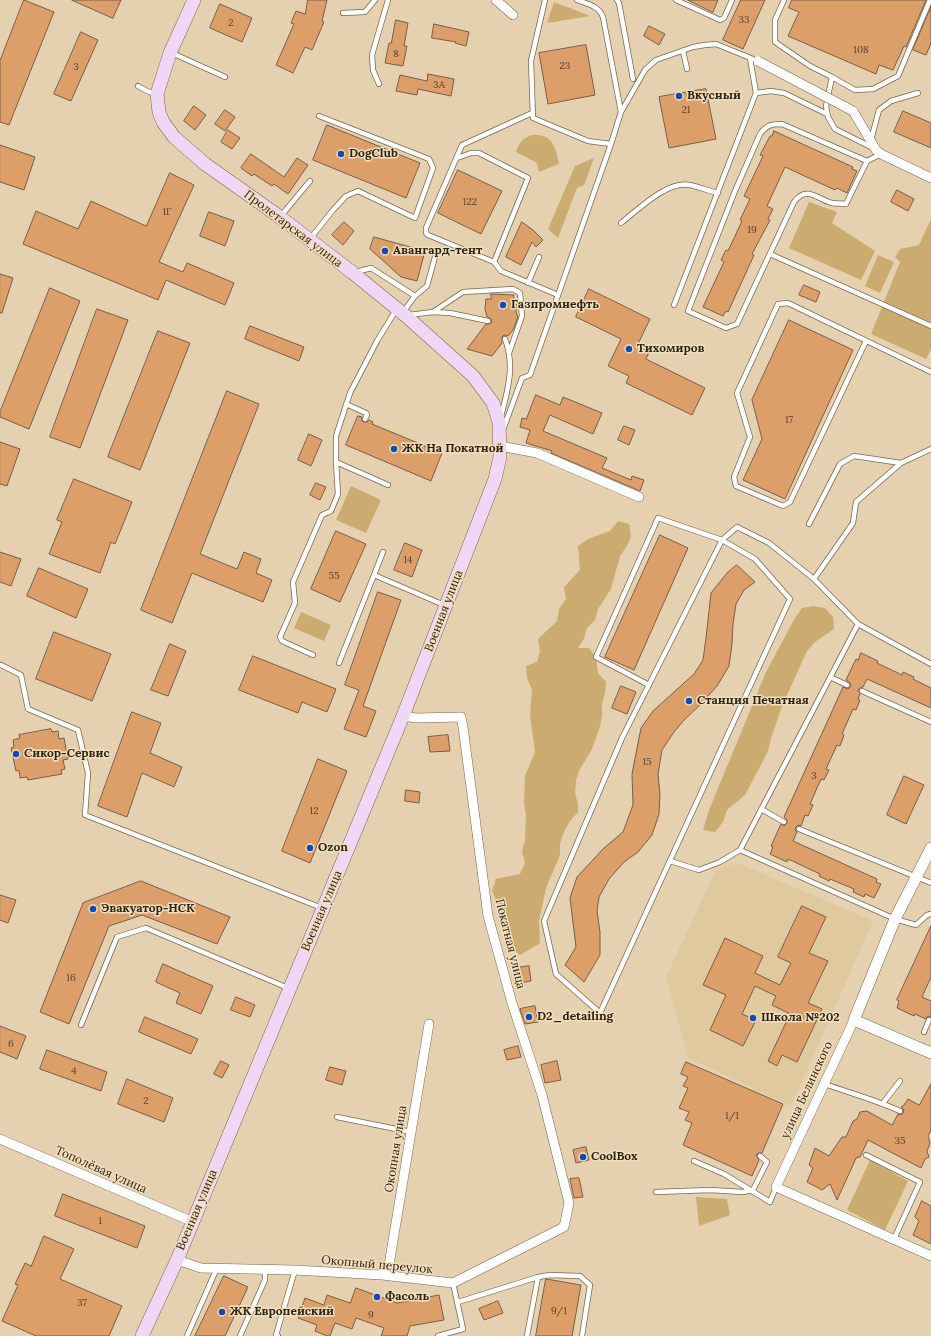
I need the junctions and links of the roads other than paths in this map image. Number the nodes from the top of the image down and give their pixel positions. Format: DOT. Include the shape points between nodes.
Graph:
graph roads {
  1 [pos="194,0"];
  2 [pos="375,0"];
  3 [pos="388,0"];
  4 [pos="496,0"];
  5 [pos="545,0"];
  6 [pos="577,0"];
  7 [pos="617,0"];
  8 [pos="676,0"];
  9 [pos="732,0"];
  10 [pos="784,0"];
  11 [pos="930,0"];
  12 [pos="343,12"];
  13 [pos="513,15"];
  14 [pos="683,51"];
  15 [pos="170,53"];
  16 [pos="754,60"];
  17 [pos="686,69"];
  18 [pos="225,77"];
  19 [pos="832,77"];
  20 [pos="633,79"];
  21 [pos="379,84"];
  22 [pos="138,86"];
  23 [pos="756,93"];
  24 [pos="918,93"];
  25 [pos="157,94"];
  26 [pos="621,112"];
  27 [pos="532,113"];
  28 [pos="827,114"];
  29 [pos="319,116"];
  30 [pos="871,141"];
  31 [pos="610,144"];
  32 [pos="878,152"];
  33 [pos="457,158"];
  34 [pos="867,161"];
  35 [pos="931,178"];
  36 [pos="310,182"];
  37 [pos="718,193"];
  38 [pos="280,217"];
  39 [pos="621,224"];
  40 [pos="309,240"];
  41 [pos="770,254"];
  42 [pos="435,257"];
  43 [pos="539,257"];
  44 [pos="494,262"];
  45 [pos="352,273"];
  46 [pos="528,283"];
  47 [pos="558,295"];
  48 [pos="415,296"];
  49 [pos="674,305"];
  50 [pos="433,312"];
  51 [pos="402,313"];
  52 [pos="488,321"];
  53 [pos="931,326"];
  54 [pos="505,339"];
  55 [pos="866,341"];
  56 [pos="509,354"];
  57 [pos="931,372"];
  58 [pos="346,404"];
  59 [pos="365,419"];
  60 [pos="499,422"];
  61 [pos="500,441"];
  62 [pos="931,449"];
  63 [pos="336,462"];
  64 [pos="901,463"];
  65 [pos="388,485"];
  66 [pos="639,497"];
  67 [pos="809,524"];
  68 [pos="722,540"];
  69 [pos="384,552"];
  70 [pos="374,575"];
  71 [pos="814,579"];
  72 [pos="446,605"];
  73 [pos="858,624"];
  74 [pos="313,655"];
  75 [pos="339,663"];
  76 [pos="931,664"];
  77 [pos="1,665"];
  78 [pos="830,677"];
  79 [pos="649,685"];
  80 [pos="847,685"];
  81 [pos="862,691"];
  82 [pos="403,716"];
  83 [pos="931,722"];
  84 [pos="762,809"];
  85 [pos="784,822"];
  86 [pos="799,829"];
  87 [pos="931,848"];
  88 [pos="740,850"];
  89 [pos="670,861"];
  90 [pos="917,878"];
  91 [pos="931,883"];
  92 [pos="323,908"];
  93 [pos="931,914"];
  94 [pos="895,919"];
  95 [pos="290,988"];
  96 [pos="854,1020"];
  97 [pos="929,1020"];
  98 [pos="429,1024"];
  99 [pos="82,1025"];
  100 [pos="924,1032"];
  101 [pos="931,1053"];
  102 [pos="900,1081"];
  103 [pos="825,1084"];
  104 [pos="883,1103"];
  105 [pos="900,1111"];
  106 [pos="337,1117"];
  107 [pos="410,1132"];
  108 [pos="0,1139"];
  109 [pos="866,1155"];
  110 [pos="760,1156"];
  111 [pos="694,1161"];
  112 [pos="776,1187"];
  113 [pos="752,1190"];
  114 [pos="656,1192"];
  115 [pos="193,1222"];
  116 [pos="894,1239"];
  117 [pos="931,1256"];
  118 [pos="176,1260"];
  119 [pos="217,1268"];
  120 [pos="265,1269"];
  121 [pos="295,1270"];
  122 [pos="382,1275"];
  123 [pos="538,1277"];
  124 [pos="453,1283"];
  125 [pos="458,1302"];
  126 [pos="142,1336"];
  127 [pos="187,1336"];
  128 [pos="240,1336"];
  129 [pos="278,1336"];
  130 [pos="438,1336"];
  131 [pos="527,1336"];
  132 [pos="582,1336"];
  1 -- 15 [label="main road, Пролетарская улица"];
  2 -- 12 [label="lane" via="365,12"];
  3 -- 21 [label="lane" via="372,55 373,70"];
  4 -- 13 [label="street"];
  5 -- 27 [label="lane" via="531,61"];
  6 -- 26 [label="lane" via="594,6 603,17"];
  7 -- 20 [label="lane"];
  8 -- 9 [label="lane" via="720,20 724,18"];
  10 -- 19 [label="lane" via="775,20 775,42 810,66"];
  11 -- 19 [label="lane" via="898,76 874,89 855,90"];
  14 -- 16 [label="lane" via="716,44"];
  14 -- 17 [label="lane"];
  14 -- 26 [label="lane" via="656,60 645,70"];
  15 -- 18 [label="lane"];
  15 -- 25 [label="main road, Пролетарская улица"];
  16 -- 23 [label="lane"];
  16 -- 30 [label="street, bridge" via="854,111"];
  19 -- 28 [label="lane" via="826,106"];
  22 -- 25 [label="lane"];
  23 -- 28 [label="lane" via="784,93"];
  23 -- 37 [label="lane"];
  24 -- 30 [label="lane" via="891,101 879,110"];
  25 -- 38 [label="main road, Пролетарская улица" via="159,112 174,137 205,164"];
  26 -- 31 [label="lane"];
  27 -- 31 [label="lane" via="535,120 588,141"];
  27 -- 33 [label="lane" via="465,143 460,148"];
  28 -- 32 [label="lane" via="835,129"];
  29 -- 40 [label="lane" via="429,159 433,168 414,218 358,192 346,196"];
  30 -- 32 [label="street"];
  31 -- 47 [label="lane"];
  32 -- 34 [label="lane"];
  32 -- 35 [label="street"];
  33 -- 44 [label="lane" via="426,232"];
  33 -- 44 [label="lane" via="478,153 528,178"];
  34 -- 41 [label="lane" via="846,204 833,204 808,193 798,197"];
  34 -- 41 [label="lane" via="782,124 772,124 765,128 735,191 688,311 726,328 737,324"];
  36 -- 38 [label="lane"];
  37 -- 39 [label="lane" via="690,185 674,186 654,197"];
  37 -- 49 [label="lane"];
  38 -- 40 [label="main road, Пролетарская улица"];
  40 -- 45 [label="main road, Пролетарская улица"];
  41 -- 53 [label="lane"];
  42 -- 48 [label="lane" via="427,286"];
  43 -- 46 [label="lane"];
  44 -- 46 [label="lane" via="501,271"];
  45 -- 48 [label="lane" via="371,268"];
  45 -- 51 [label="main road, Пролетарская улица"];
  46 -- 47 [label="lane"];
  47 -- 61 [label="lane" via="530,375 522,378"];
  48 -- 51 [label="lane"];
  50 -- 51 [label="lane"];
  50 -- 52 [label="lane"];
  50 -- 56 [label="lane" via="463,292 513,289 520,293 522,316"];
  51 -- 58 [label="lane" via="377,341"];
  51 -- 60 [label="main road, Пролетарская улица" via="472,376 492,404"];
  54 -- 56 [label="lane"];
  55 -- 55 [label="lane" via="788,303 778,304 737,393 750,437 734,477 736,486 783,506 790,502"];
  55 -- 57 [label="lane"];
  56 -- 60 [label="lane" via="511,368"];
  58 -- 59 [label="lane" via="366,413"];
  58 -- 63 [label="lane" via="336,433"];
  60 -- 61 [label="main road, Пролетарская улица"];
  61 -- 66 [label="street" via="537,453"];
  61 -- 72 [label="main road, Военная улица" via="500,458 495,479"];
  62 -- 64 [label="lane"];
  63 -- 65 [label="lane"];
  63 -- 74 [label="lane" via="338,494 330,512 322,515 293,582 295,603 280,637 282,641"];
  64 -- 67 [label="lane" via="854,456 840,464"];
  64 -- 71 [label="lane" via="856,502 853,523"];
  68 -- 71 [label="lane" via="737,527 770,543"];
  68 -- 79 [label="lane"];
  68 -- 79 [label="lane" via="658,518 596,657"];
  68 -- 89 [label="lane" via="755,559 790,598"];
  69 -- 70 [label="lane"];
  70 -- 72 [label="lane"];
  70 -- 75 [label="lane"];
  71 -- 73 [label="lane"];
  72 -- 82 [label="main road, Военная улица"];
  73 -- 76 [label="lane"];
  73 -- 78 [label="lane"];
  77 -- 92 [label="lane" via="21,675 28,709 78,730 88,773 85,815"];
  78 -- 80 [label="lane"];
  78 -- 84 [label="lane"];
  79 -- 89 [label="lane" via="622,738 544,920 556,974 600,1013"];
  81 -- 83 [label="lane"];
  82 -- 92 [label="main road, Военная улица"];
  82 -- 124 [label="street, Покатная улица" via="461,718 488,916 512,1003 542,1095 569,1203 564,1227"];
  84 -- 85 [label="lane"];
  84 -- 88 [label="lane"];
  86 -- 90 [label="lane"];
  87 -- 90 [label="street, улица Белинского"];
  88 -- 89 [label="lane" via="720,862 699,870"];
  88 -- 94 [label="lane"];
  90 -- 91 [label="lane"];
  90 -- 94 [label="street, улица Белинского"];
  92 -- 95 [label="main road, Военная улица"];
  93 -- 94 [label="lane" via="916,925"];
  94 -- 96 [label="street, улица Белинского"];
  95 -- 99 [label="lane" via="146,928 117,938"];
  95 -- 115 [label="main road, Военная улица"];
  96 -- 101 [label="street"];
  96 -- 103 [label="street, улица Белинского"];
  97 -- 100 [label="lane"];
  98 -- 107 [label="street, Окопная улица"];
  102 -- 104 [label="lane"];
  103 -- 104 [label="lane"];
  103 -- 112 [label="street, улица Белинского"];
  104 -- 105 [label="lane"];
  106 -- 107 [label="lane"];
  107 -- 122 [label="street, Окопная улица" via="389,1265"];
  108 -- 115 [label="street, Тополёвая улица"];
  109 -- 116 [label="lane" via="920,1182"];
  110 -- 113 [label="lane" via="767,1162"];
  111 -- 113 [label="lane"];
  112 -- 113 [label="lane" via="770,1202"];
  112 -- 116 [label="street"];
  113 -- 114 [label="lane"];
  115 -- 118 [label="main road, Военная улица"];
  116 -- 117 [label="street"];
  118 -- 119 [label="street, Окопный переулок" via="202,1268"];
  118 -- 126 [label="main road, Военная улица"];
  119 -- 120 [label="street, Окопный переулок"];
  119 -- 127 [label="lane"];
  120 -- 121 [label="street, Окопный переулок"];
  120 -- 128 [label="lane" via="265,1280"];
  121 -- 122 [label="street, Окопный переулок"];
  121 -- 129 [label="lane" via="276,1335"];
  122 -- 124 [label="street, Окопный переулок"];
  123 -- 125 [label="lane"];
  123 -- 131 [label="lane"];
  123 -- 132 [label="lane" via="580,1276 590,1285"];
  124 -- 125 [label="lane"];
  125 -- 130 [label="lane" via="463,1329"];
}
